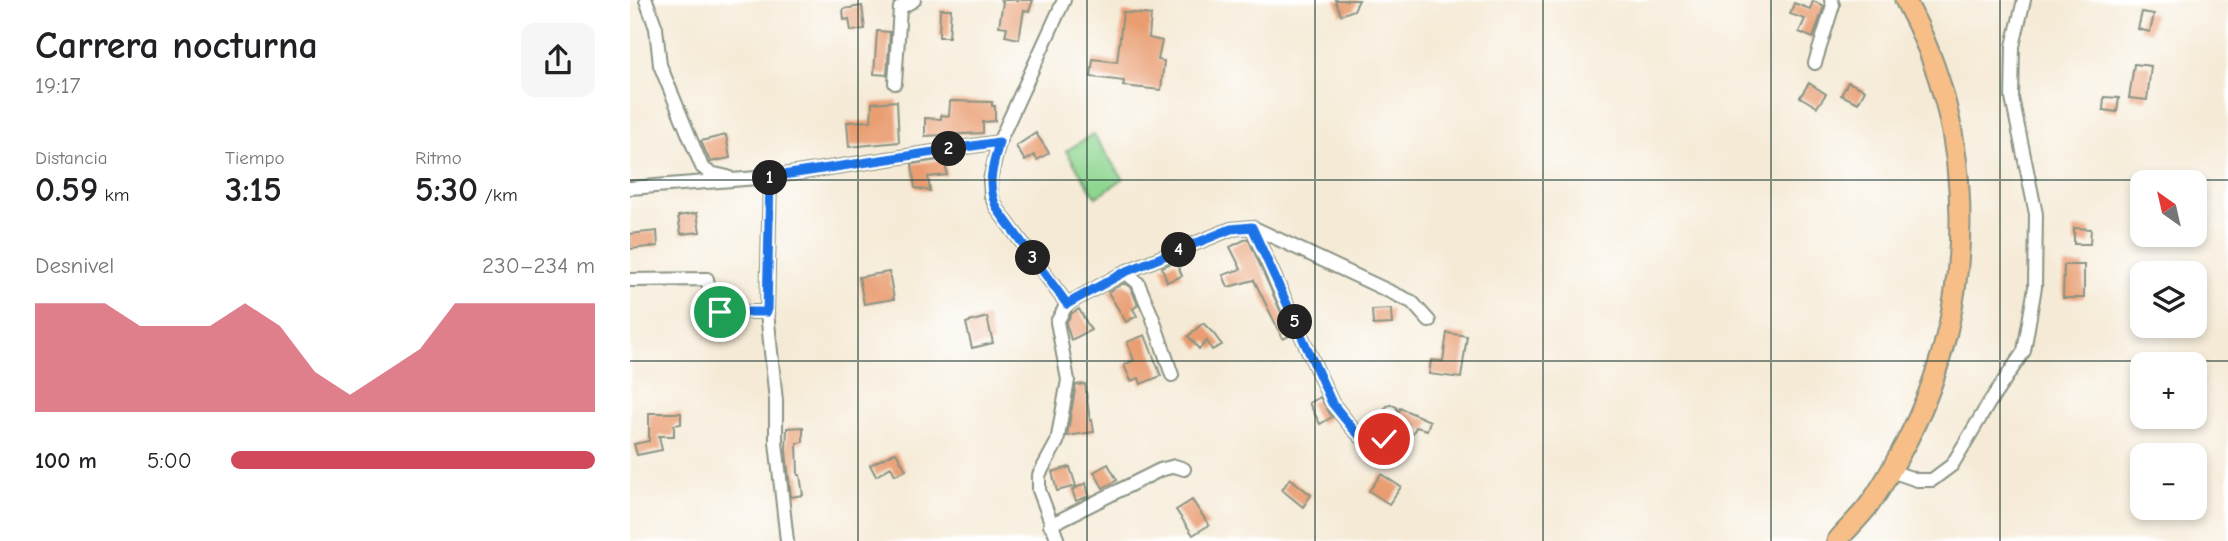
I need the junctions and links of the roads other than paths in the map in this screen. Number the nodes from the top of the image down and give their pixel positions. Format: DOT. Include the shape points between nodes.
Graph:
graph roads {
  1 [pos="646,0"];
  2 [pos="914,0"];
  3 [pos="1064,0"];
  4 [pos="1832,0"];
  5 [pos="1905,0"];
  6 [pos="2024,0"];
  7 [pos="1815,63"];
  8 [pos="895,83"];
  9 [pos="999,142"];
  10 [pos="770,177"];
  11 [pos="742,180"];
  12 [pos="630,188"];
  13 [pos="1252,227"];
  14 [pos="1125,272"];
  15 [pos="630,281"];
  16 [pos="1067,304"];
  17 [pos="767,312"];
  18 [pos="1429,321"];
  19 [pos="1172,376"];
  20 [pos="1391,412"];
  21 [pos="1184,469"];
  22 [pos="1891,471"];
  23 [pos="1050,525"];
  24 [pos="787,541"];
  25 [pos="1058,541"];
  26 [pos="1837,541"];
  1 -- 11 [label="street" via="656,28 660,65 702,167"];
  2 -- 8 [label="street" via="900,8"];
  3 -- 9 [label="street"];
  4 -- 7 [label="street"];
  5 -- 22 [label="highway" via="1935,68 1950,121 1961,214 1958,279 1944,348 1923,409"];
  6 -- 22 [label="street" via="2013,46 2012,98 2036,214 2035,287 2024,351 1952,465 1932,480"];
  9 -- 10 [label="street"];
  9 -- 16 [label="street" via="991,196"];
  10 -- 11 [label="street"];
  10 -- 17 [label="street"];
  11 -- 12 [label="street"];
  13 -- 14 [label="street" via="1231,229"];
  13 -- 18 [label="street" via="1412,302"];
  13 -- 20 [label="street" via="1332,403 1372,447 1384,439"];
  14 -- 16 [label="street"];
  14 -- 19 [label="street" via="1138,283"];
  15 -- 17 [label="street" via="707,279 714,309"];
  16 -- 23 [label="street" via="1057,322 1068,380 1057,442 1039,475"];
  17 -- 24 [label="street"];
  21 -- 23 [label="street" via="1160,470"];
  22 -- 26 [label="highway"];
  23 -- 25 [label="street"];
}
